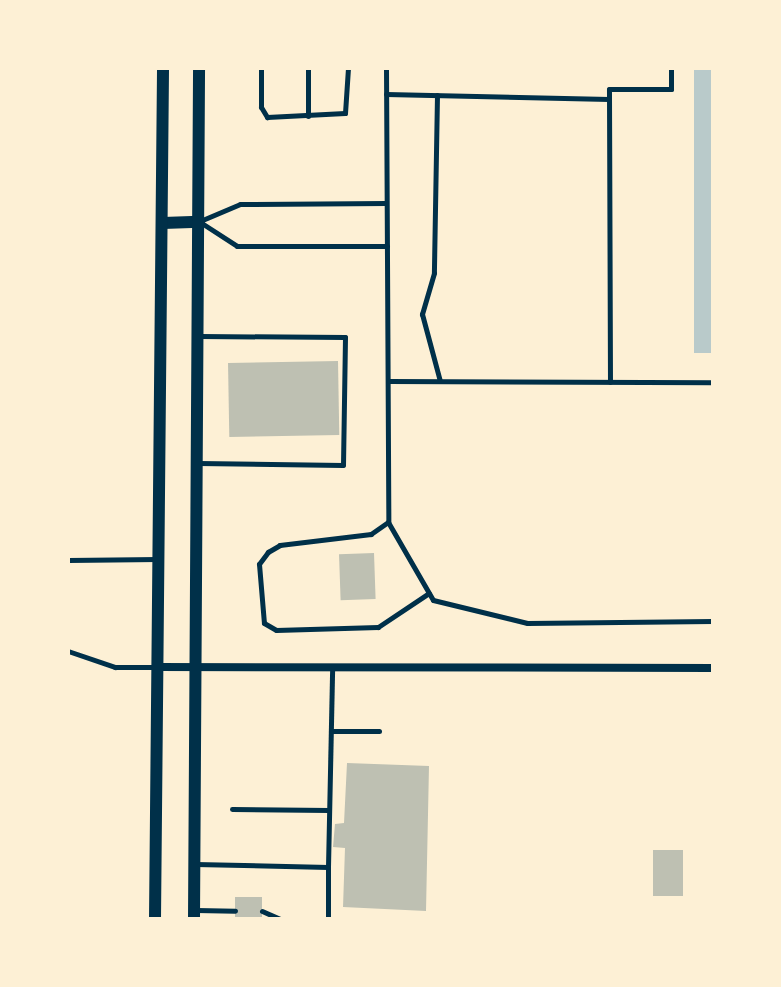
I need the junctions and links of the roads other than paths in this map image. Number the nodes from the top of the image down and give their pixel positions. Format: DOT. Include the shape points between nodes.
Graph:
graph roads {
  1 [pos="163,68"];
  2 [pos="199,68"];
  3 [pos="261,68"];
  4 [pos="308,68"];
  5 [pos="348,68"];
  6 [pos="386,68"];
  7 [pos="671,68"];
  8 [pos="386,94"];
  9 [pos="437,95"];
  10 [pos="609,99"];
  11 [pos="308,116"];
  12 [pos="386,203"];
  13 [pos="199,222"];
  14 [pos="163,223"];
  15 [pos="387,246"];
  16 [pos="199,336"];
  17 [pos="389,381"];
  18 [pos="440,381"];
  19 [pos="610,382"];
  20 [pos="713,382"];
  21 [pos="198,463"];
  22 [pos="388,522"];
  23 [pos="158,559"];
  24 [pos="68,560"];
  25 [pos="429,593"];
  26 [pos="713,621"];
  27 [pos="68,651"];
  28 [pos="157,667"];
  29 [pos="195,667"];
  30 [pos="332,667"];
  31 [pos="713,668"];
  32 [pos="331,731"];
  33 [pos="379,731"];
  34 [pos="232,809"];
  35 [pos="329,810"];
  36 [pos="194,864"];
  37 [pos="328,867"];
  38 [pos="235,911"];
  39 [pos="262,911"];
  40 [pos="194,914"];
  41 [pos="155,919"];
  42 [pos="280,919"];
  43 [pos="328,919"];
  1 -- 14 [label="street"];
  2 -- 13 [label="street"];
  3 -- 11 [label="lane" via="264,113"];
  4 -- 11 [label="lane"];
  5 -- 11 [label="lane" via="345,113"];
  6 -- 8 [label="lane"];
  7 -- 10 [label="lane" via="671,89 609,89"];
  8 -- 9 [label="lane"];
  8 -- 12 [label="lane"];
  9 -- 10 [label="lane"];
  9 -- 18 [label="lane" via="434,273 422,314"];
  10 -- 19 [label="lane"];
  12 -- 13 [label="lane" via="240,204"];
  12 -- 15 [label="lane"];
  13 -- 14 [label="street"];
  13 -- 15 [label="lane" via="237,246"];
  13 -- 16 [label="street"];
  14 -- 23 [label="street"];
  15 -- 17 [label="lane"];
  16 -- 21 [label="street"];
  16 -- 21 [label="lane" via="345,337 343,465"];
  17 -- 18 [label="lane"];
  17 -- 22 [label="lane"];
  18 -- 19 [label="lane"];
  19 -- 20 [label="lane"];
  21 -- 29 [label="street"];
  22 -- 25 [label="lane"];
  22 -- 25 [label="lane" via="371,534 280,545 268,552 259,564 264,623 276,630 378,627"];
  23 -- 24 [label="lane"];
  23 -- 28 [label="street"];
  25 -- 26 [label="lane" via="433,600 482,616 527,623"];
  27 -- 28 [label="lane" via="115,667"];
  28 -- 29 [label="street"];
  28 -- 41 [label="street"];
  29 -- 30 [label="street"];
  29 -- 36 [label="street"];
  30 -- 31 [label="street"];
  30 -- 32 [label="lane"];
  32 -- 33 [label="lane"];
  32 -- 35 [label="lane"];
  34 -- 35 [label="lane"];
  35 -- 37 [label="lane"];
  36 -- 37 [label="lane"];
  36 -- 40 [label="street"];
  37 -- 43 [label="lane"];
  38 -- 40 [label="lane"];
  39 -- 42 [label="lane"];
}
